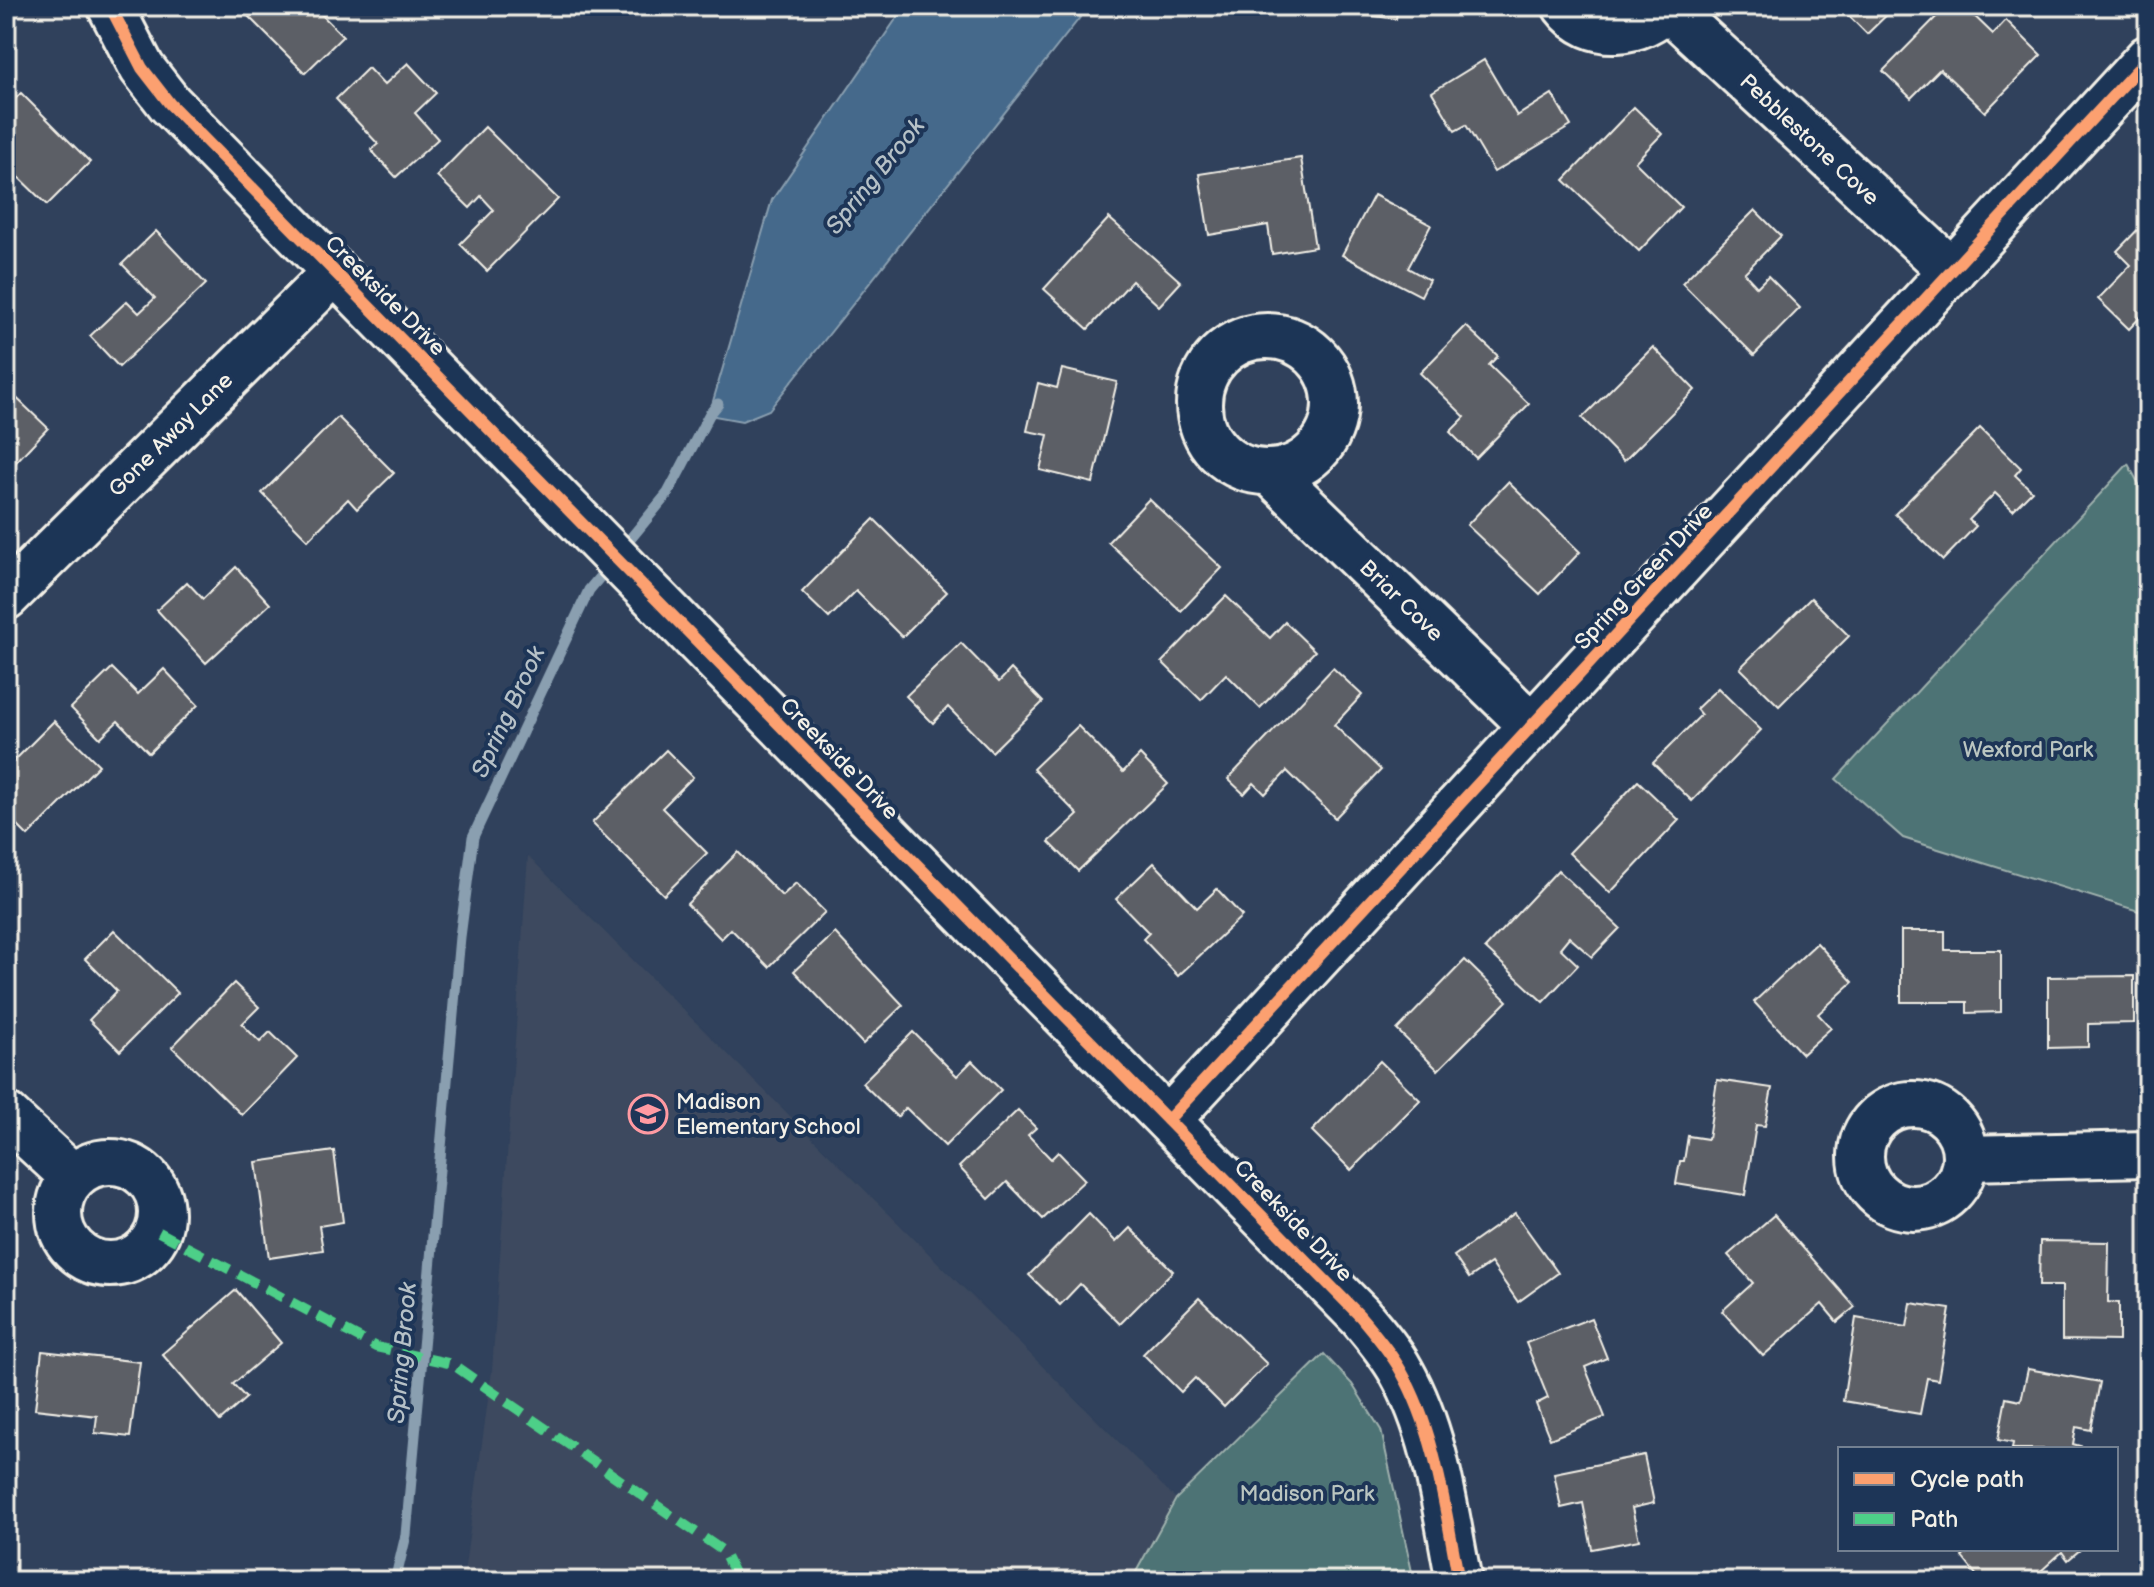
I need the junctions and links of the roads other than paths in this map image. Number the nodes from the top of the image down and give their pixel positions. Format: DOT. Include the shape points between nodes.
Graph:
graph roads {
  1 [pos="110,6"];
  2 [pos="1565,6"];
  3 [pos="1668,7"];
  4 [pos="2148,58"];
  5 [pos="1952,271"];
  6 [pos="335,272"];
  7 [pos="1271,473"];
  8 [pos="6,597"];
  9 [pos="1532,726"];
  10 [pos="6,1115"];
  11 [pos="1168,1120"];
  12 [pos="2148,1154"];
  13 [pos="1966,1158"];
  14 [pos="73,1177"];
  15 [pos="1459,1581"];
  1 -- 6 [label="street, Creekside Drive" via="142,68 170,104"];
  2 -- 3 [label="street, Pebblestone Cove" via="1594,28 1621,31 1646,25"];
  3 -- 5 [label="street, Pebblestone Cove"];
  4 -- 5 [label="street, Spring Green Drive"];
  5 -- 9 [label="street, Spring Green Drive"];
  6 -- 8 [label="street, Gone Away Lane"];
  6 -- 11 [label="street, Creekside Drive"];
  7 -- 9 [label="street, Briar Cove"];
  9 -- 11 [label="street, Spring Green Drive"];
  10 -- 14 [label="street"];
  11 -- 15 [label="street, Creekside Drive" via="1360,1316 1401,1371 1435,1459"];
  12 -- 13 [label="street"];
}
